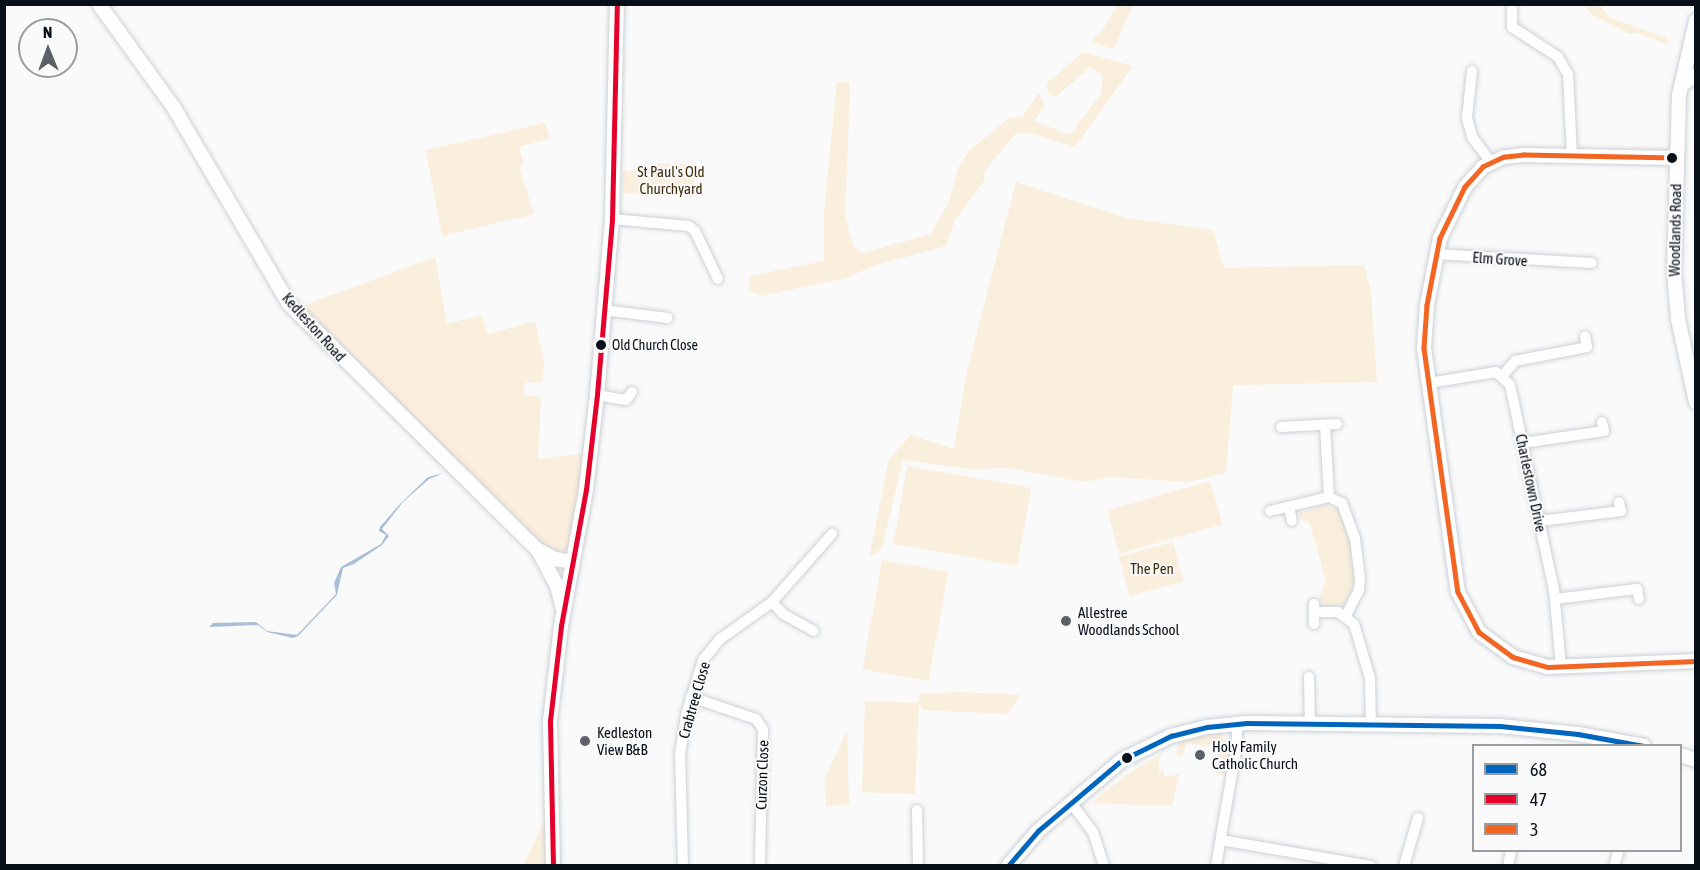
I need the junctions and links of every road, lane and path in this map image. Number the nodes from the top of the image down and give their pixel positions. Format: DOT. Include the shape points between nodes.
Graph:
graph roads {
  1 [pos="99,4"];
  2 [pos="617,4"];
  3 [pos="1512,4"];
  4 [pos="1695,21"];
  5 [pos="1690,59"];
  6 [pos="1472,71"];
  7 [pos="1695,75"];
  8 [pos="1681,85"];
  9 [pos="1572,156"];
  10 [pos="1676,158"];
  11 [pos="1491,162"];
  12 [pos="612,219"];
  13 [pos="1436,254"];
  14 [pos="1592,264"];
  15 [pos="718,279"];
  16 [pos="603,310"];
  17 [pos="668,318"];
  18 [pos="1585,336"];
  19 [pos="1503,375"];
  20 [pos="1429,383"];
  21 [pos="632,392"];
  22 [pos="597,395"];
  23 [pos="1695,402"];
  24 [pos="1602,422"];
  25 [pos="1281,427"];
  26 [pos="1523,443"];
  27 [pos="1329,497"];
  28 [pos="1619,502"];
  29 [pos="1289,507"];
  30 [pos="1270,511"];
  31 [pos="1292,521"];
  32 [pos="1540,521"];
  33 [pos="832,534"];
  34 [pos="538,550"];
  35 [pos="548,567"];
  36 [pos="572,567"];
  37 [pos="1555,599"];
  38 [pos="1639,600"];
  39 [pos="772,602"];
  40 [pos="1314,613"];
  41 [pos="563,614"];
  42 [pos="1346,615"];
  43 [pos="814,631"];
  44 [pos="1695,661"];
  45 [pos="1561,668"];
  46 [pos="1309,677"];
  47 [pos="691,697"];
  48 [pos="1237,723"];
  49 [pos="1310,723"];
  50 [pos="1371,725"];
  51 [pos="1631,744"];
  52 [pos="1071,802"];
  53 [pos="920,815"];
  54 [pos="1418,818"];
  55 [pos="1221,840"];
  56 [pos="1323,861"];
  57 [pos="553,866"];
  58 [pos="682,866"];
  59 [pos="759,866"];
  60 [pos="918,866"];
  61 [pos="1008,866"];
  62 [pos="1104,866"];
  63 [pos="1216,866"];
  64 [pos="1371,866"];
  65 [pos="1404,866"];
  1 -- 34 [label="street, Kedleston Road" via="174,108 289,304"];
  2 -- 12 [label="street"];
  3 -- 9 [label="street" via="1510,32 1558,57 1568,74"];
  4 -- 5 [label="street, Woodlands Road"];
  5 -- 8 [label="street, Woodlands Road"];
  6 -- 11 [label="street" via="1467,118 1472,137"];
  7 -- 8 [label="street"];
  8 -- 10 [label="street, Woodlands Road"];
  9 -- 10 [label="street"];
  9 -- 11 [label="street" via="1513,155"];
  10 -- 23 [label="street, Woodlands Road" via="1675,298"];
  11 -- 13 [label="street" via="1473,177 1457,201"];
  12 -- 15 [label="street" via="689,226"];
  12 -- 16 [label="street"];
  13 -- 14 [label="street, Elm Grove" via="1564,256"];
  13 -- 20 [label="street" via="1423,336"];
  16 -- 17 [label="street"];
  16 -- 22 [label="street"];
  18 -- 19 [label="street" via="1587,347 1515,361"];
  19 -- 20 [label="street" via="1496,372"];
  19 -- 26 [label="street, Charlestown Drive" via="1512,393"];
  20 -- 45 [label="street" via="1462,604 1479,632 1501,651 1529,663"];
  21 -- 22 [label="street" via="626,400"];
  22 -- 36 [label="street"];
  24 -- 26 [label="street" via="1604,431"];
  25 -- 27 [label="street" via="1331,425"];
  26 -- 32 [label="street, Charlestown Drive"];
  27 -- 29 [label="street"];
  27 -- 42 [label="street" via="1342,503 1346,511 1358,557 1359,590"];
  28 -- 32 [label="street" via="1621,511"];
  29 -- 30 [label="street"];
  29 -- 31 [label="street"];
  32 -- 37 [label="street, Charlestown Drive"];
  33 -- 39 [label="street, Crabtree Close" via="817,559"];
  34 -- 35 [label="street, Kedleston Road"];
  34 -- 36 [label="street, Kedleston Road"];
  35 -- 36 [label="street"];
  35 -- 41 [label="street, Kedleston Road" via="560,594"];
  36 -- 41 [label="street, Kedleston Road"];
  37 -- 38 [label="street" via="1637,589"];
  37 -- 45 [label="street, Charlestown Drive"];
  39 -- 43 [label="street" via="783,614 805,619"];
  39 -- 47 [label="street, Crabtree Close" via="712,646"];
  40 -- 42 [label="street"];
  41 -- 57 [label="street, Kedleston Road" via="550,721"];
  42 -- 50 [label="street" via="1356,629 1368,669"];
  44 -- 45 [label="street"];
  46 -- 49 [label="street"];
  47 -- 58 [label="street, Crabtree Close" via="682,734 678,779"];
  47 -- 59 [label="street, Curzon Close" via="756,719 763,729"];
  48 -- 49 [label="street"];
  48 -- 52 [label="street" via="1193,730 1148,746 1122,760"];
  48 -- 55 [label="street"];
  49 -- 50 [label="street"];
  50 -- 51 [label="street" via="1520,727"];
  52 -- 61 [label="street" via="1038,831"];
  52 -- 62 [label="street" via="1093,832"];
  53 -- 60 [label="street"];
  54 -- 65 [label="street"];
  55 -- 56 [label="street"];
  55 -- 63 [label="street"];
  56 -- 64 [label="street"];
}
